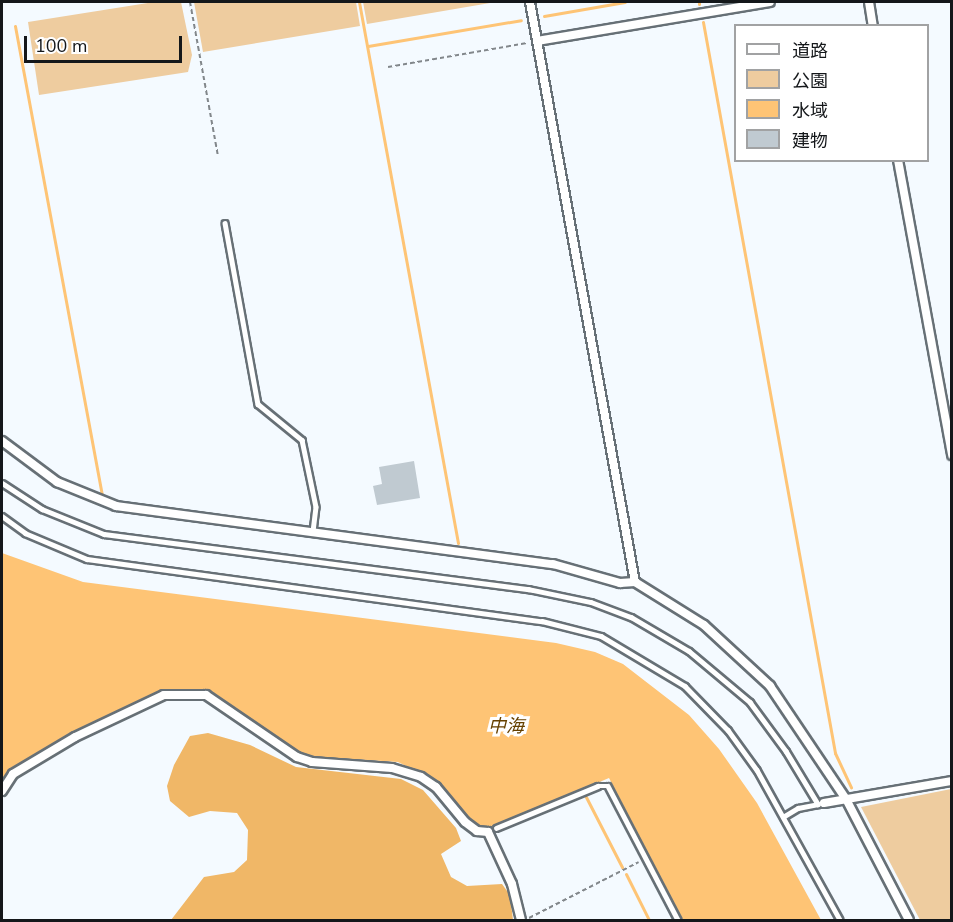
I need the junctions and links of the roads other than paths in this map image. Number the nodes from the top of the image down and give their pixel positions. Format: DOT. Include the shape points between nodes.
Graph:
graph roads {
  1 [pos="530,2"];
  2 [pos="770,2"];
  3 [pos="869,2"];
  4 [pos="873,24"];
  5 [pos="537,41"];
  6 [pos="898,162"];
  7 [pos="225,223"];
  8 [pos="2,441"];
  9 [pos="951,455"];
  10 [pos="2,483"];
  11 [pos="2,516"];
  12 [pos="313,532"];
  13 [pos="635,582"];
  14 [pos="951,781"];
  15 [pos="2,791"];
  16 [pos="846,799"];
  17 [pos="821,803"];
  18 [pos="783,817"];
  19 [pos="492,830"];
  20 [pos="524,920"];
  21 [pos="678,921"];
  22 [pos="840,921"];
  23 [pos="909,921"];
  1 -- 5 [label="street"];
  2 -- 5 [label="street"];
  3 -- 4 [label="street"];
  5 -- 13 [label="street"];
  6 -- 9 [label="street"];
  7 -- 12 [label="lane" via="258,404 302,441 316,507"];
  8 -- 12 [label="street" via="32,467 98,501"];
  10 -- 17 [label="lane" via="42,509 104,534 528,589 591,602 631,617 689,651 750,702"];
  11 -- 18 [label="lane" via="25,533 87,559 542,621 601,636 685,686 728,730"];
  12 -- 13 [label="street" via="552,564 620,583"];
  13 -- 16 [label="street" via="704,625 751,664 786,707"];
  14 -- 16 [label="street"];
  15 -- 19 [label="street" via="14,774 64,744 164,695 206,694 297,757 312,762 392,768 421,777 436,787 472,828"];
  16 -- 17 [label="street"];
  16 -- 23 [label="street"];
  17 -- 18 [label="lane" via="798,808"];
  18 -- 22 [label="lane"];
  19 -- 20 [label="street"];
  19 -- 21 [label="lane" via="605,785 611,789"];
}
